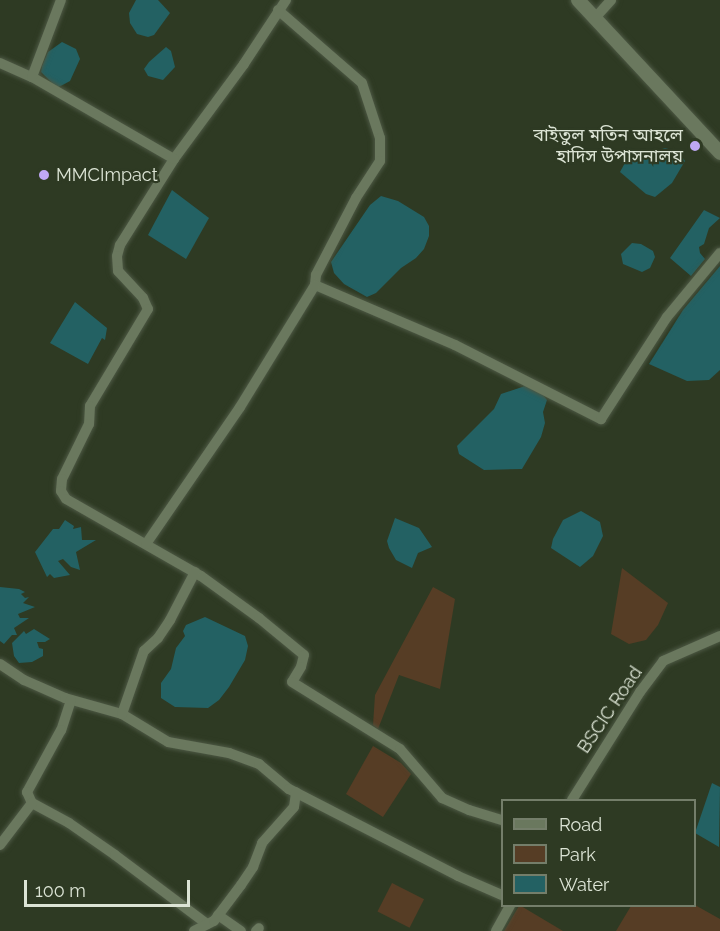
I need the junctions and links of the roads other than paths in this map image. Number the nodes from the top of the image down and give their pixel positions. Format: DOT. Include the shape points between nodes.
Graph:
graph roads {
  1 [pos="61,0"];
  2 [pos="286,0"];
  3 [pos="578,0"];
  4 [pos="611,0"];
  5 [pos="278,10"];
  6 [pos="595,18"];
  7 [pos="0,63"];
  8 [pos="32,77"];
  9 [pos="720,153"];
  10 [pos="174,159"];
  11 [pos="720,253"];
  12 [pos="315,285"];
  13 [pos="146,544"];
  14 [pos="195,572"];
  15 [pos="720,636"];
  16 [pos="0,664"];
  17 [pos="71,700"];
  18 [pos="122,714"];
  19 [pos="296,792"];
  20 [pos="573,799"];
  21 [pos="32,803"];
  22 [pos="501,820"];
  23 [pos="0,845"];
  24 [pos="501,895"];
  25 [pos="509,907"];
  26 [pos="218,915"];
  27 [pos="207,924"];
  28 [pos="194,931"];
  29 [pos="241,931"];
  30 [pos="496,931"];
  1 -- 8 [label="street"];
  2 -- 5 [label="street"];
  3 -- 6 [label="street"];
  4 -- 6 [label="street"];
  5 -- 10 [label="street" via="244,64"];
  5 -- 12 [label="street" via="362,83 380,138 380,161 356,198 316,275"];
  6 -- 9 [label="street"];
  7 -- 8 [label="street"];
  8 -- 10 [label="street"];
  10 -- 13 [label="street" via="117,256 118,271 148,309 90,406 89,424 62,479 61,491 66,499"];
  11 -- 12 [label="street" via="667,317 601,419 455,345"];
  12 -- 13 [label="street" via="240,407"];
  13 -- 14 [label="street"];
  14 -- 18 [label="street" via="170,620 144,651"];
  14 -- 22 [label="street" via="237,600 304,655 292,682 400,749 442,798"];
  15 -- 20 [label="street, BSCIC Road" via="663,661"];
  16 -- 17 [label="street" via="24,680"];
  17 -- 18 [label="street"];
  17 -- 21 [label="street" via="61,730 27,792"];
  18 -- 19 [label="street" via="168,742 229,753 259,764"];
  19 -- 24 [label="street"];
  19 -- 26 [label="street" via="294,807 262,843 253,867"];
  21 -- 23 [label="street"];
  21 -- 27 [label="street" via="116,855"];
  25 -- 30 [label="street"];
  26 -- 27 [label="street"];
  26 -- 29 [label="street"];
  27 -- 28 [label="street"];
}
